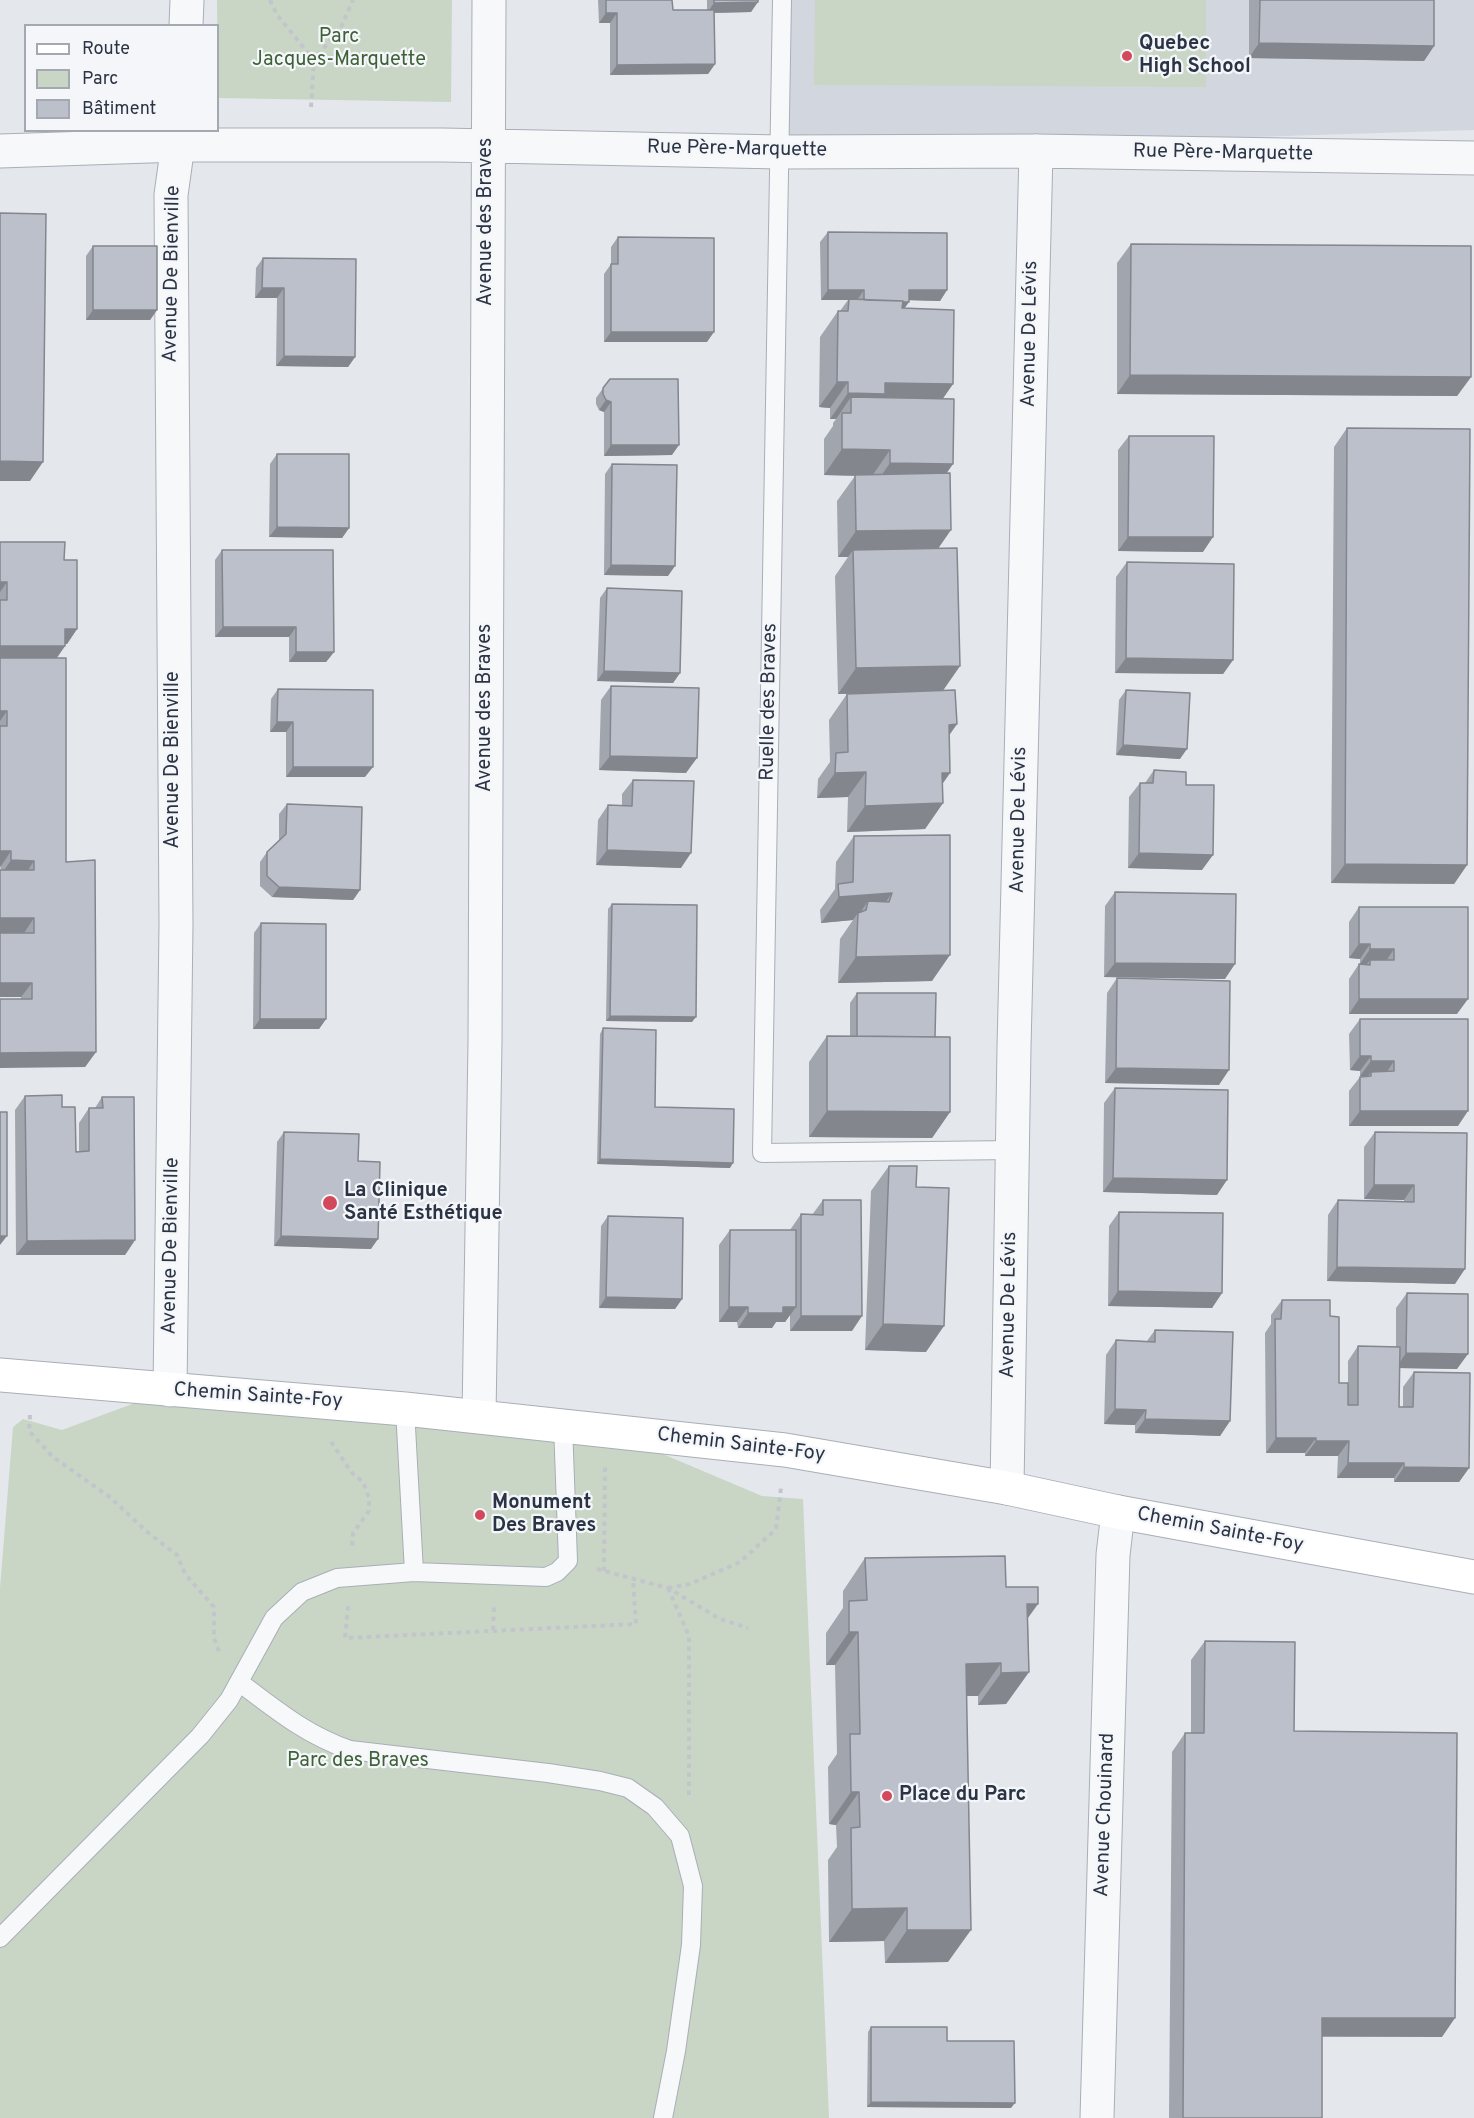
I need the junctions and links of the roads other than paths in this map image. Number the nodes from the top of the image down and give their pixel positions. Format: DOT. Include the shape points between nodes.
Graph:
graph roads {
  1 [pos="187,0"];
  2 [pos="489,0"];
  3 [pos="782,0"];
  4 [pos="186,24"];
  5 [pos="180,138"];
  6 [pos="487,147"];
  7 [pos="0,151"];
  8 [pos="1036,151"];
  9 [pos="780,152"];
  10 [pos="1474,158"];
  11 [pos="1013,1150"];
  12 [pos="0,1375"];
  13 [pos="170,1390"];
  14 [pos="405,1409"];
  15 [pos="479,1416"];
  16 [pos="563,1425"];
  17 [pos="1007,1488"];
  18 [pos="1118,1512"];
  19 [pos="414,1572"];
  20 [pos="1474,1578"];
  21 [pos="238,1682"];
  22 [pos="0,1938"];
  23 [pos="663,2118"];
  24 [pos="1097,2118"];
  1 -- 4 [label="street"];
  2 -- 6 [label="street, Avenue des Braves"];
  3 -- 9 [label="lane, Ruelle des Braves"];
  5 -- 6 [label="street, Rue Père-Marquette"];
  5 -- 7 [label="street, Rue Père-Marquette"];
  5 -- 13 [label="street, Avenue De Bienville" via="171,195 176,924"];
  6 -- 9 [label="street, Rue Père-Marquette"];
  6 -- 15 [label="street, Avenue des Braves" via="485,1030"];
  8 -- 9 [label="street, Rue Père-Marquette"];
  8 -- 10 [label="street, Rue Père-Marquette"];
  8 -- 11 [label="street, Avenue De Lévis"];
  9 -- 11 [label="lane, Ruelle des Braves" via="762,1153"];
  11 -- 17 [label="street, Avenue De Lévis"];
  12 -- 13 [label="main road, Chemin Sainte-Foy"];
  13 -- 14 [label="main road, Chemin Sainte-Foy"];
  14 -- 15 [label="main road, Chemin Sainte-Foy"];
  14 -- 19 [label="lane"];
  15 -- 16 [label="main road, Chemin Sainte-Foy"];
  16 -- 17 [label="main road, Chemin Sainte-Foy" via="785,1450"];
  16 -- 19 [label="lane" via="568,1561 557,1572 546,1576"];
  17 -- 18 [label="main road, Chemin Sainte-Foy"];
  18 -- 20 [label="main road, Chemin Sainte-Foy"];
  18 -- 24 [label="street, Avenue Chouinard" via="1113,1555"];
  19 -- 21 [label="lane" via="337,1578 302,1592 274,1618"];
  21 -- 22 [label="lane" via="200,1736"];
  21 -- 23 [label="lane" via="302,1729 350,1750 600,1781 628,1788 655,1807 680,1836 693,1886 691,1945"];
}
